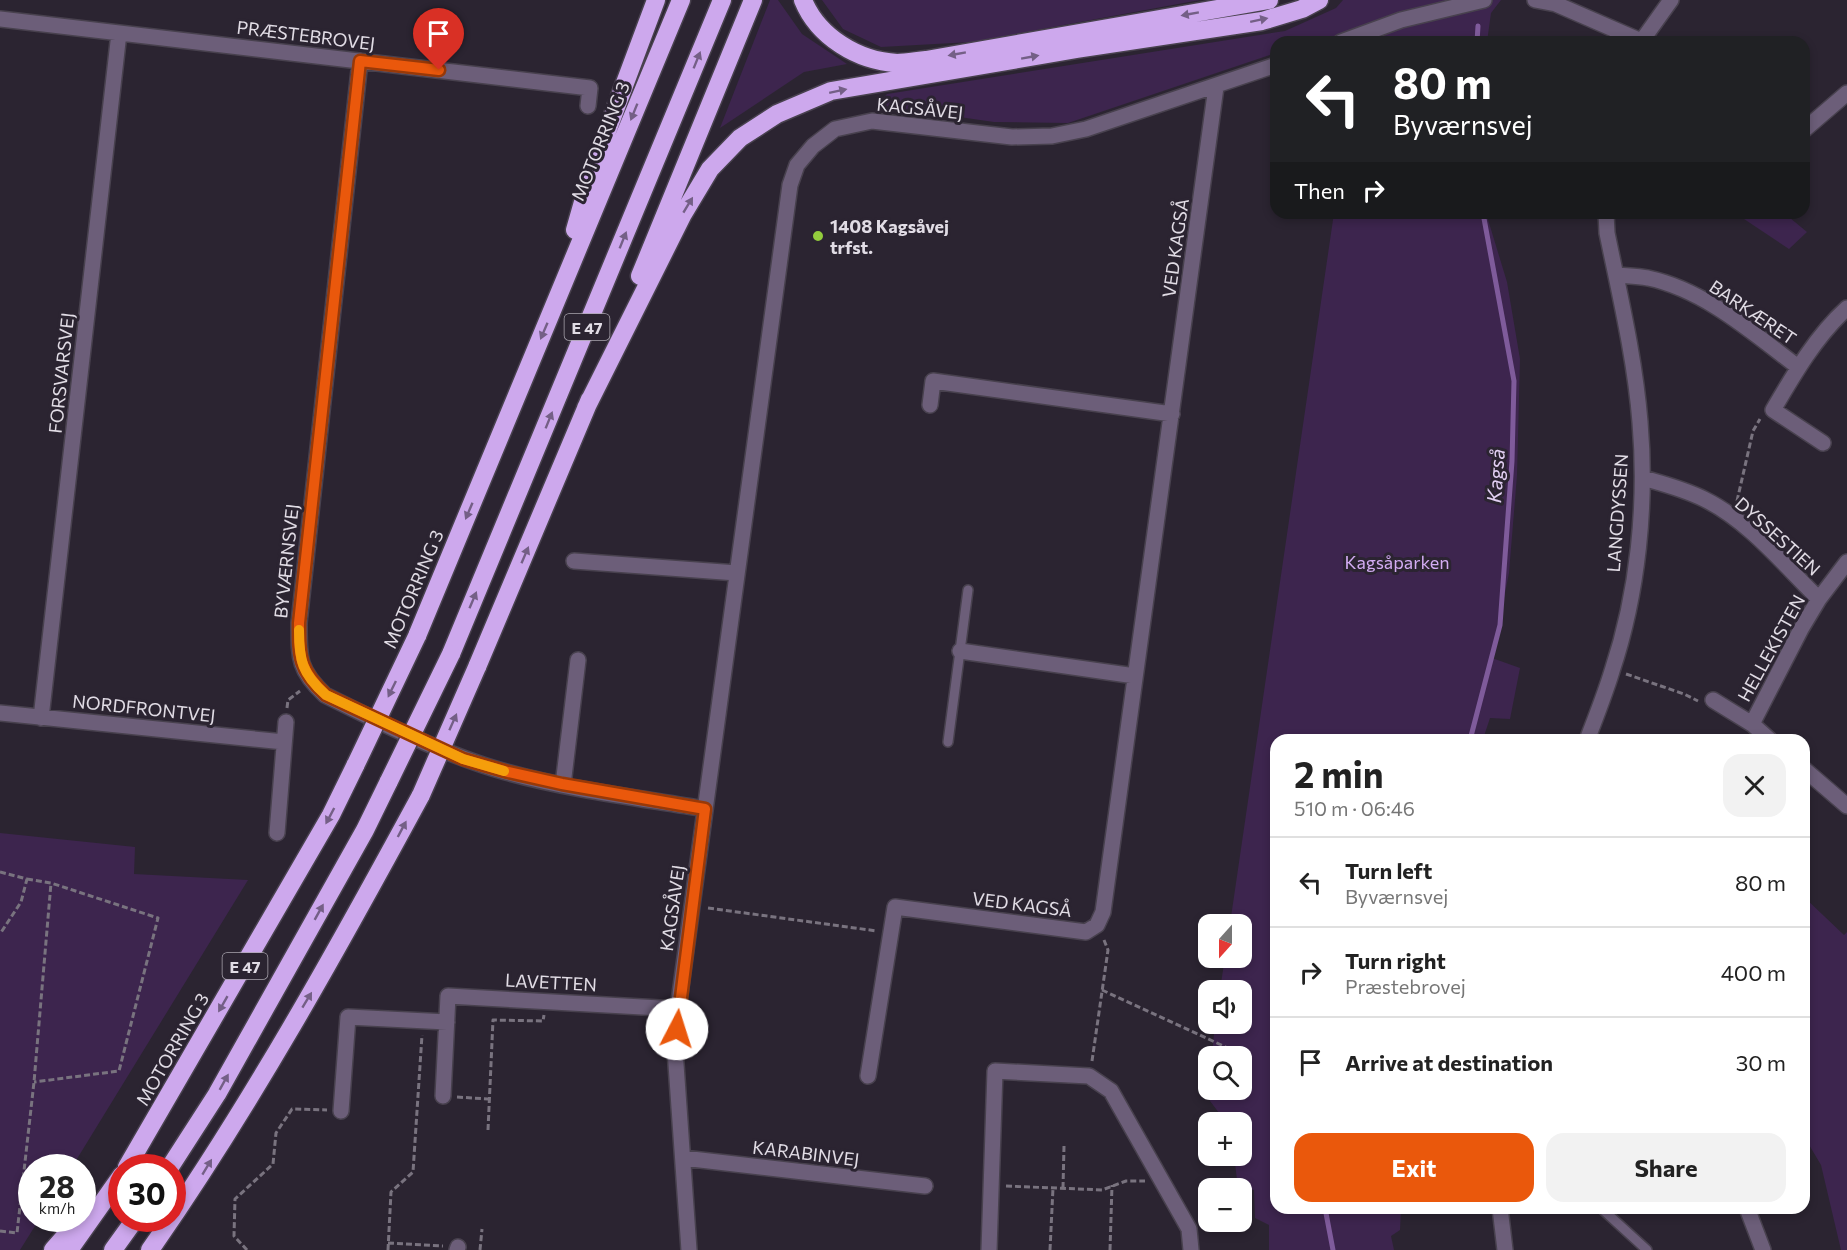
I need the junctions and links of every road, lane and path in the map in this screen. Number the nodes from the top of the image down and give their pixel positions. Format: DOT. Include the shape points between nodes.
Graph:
graph roads {
  1 [pos="656,0"];
  2 [pos="681,0"];
  3 [pos="722,0"];
  4 [pos="753,0"];
  5 [pos="802,0"];
  6 [pos="1269,0"];
  7 [pos="1319,0"];
  8 [pos="1484,0"];
  9 [pos="1535,0"];
  10 [pos="1671,0"];
  11 [pos="0,19"];
  12 [pos="119,33"];
  13 [pos="1357,36"];
  14 [pos="1630,36"];
  15 [pos="1645,36"];
  16 [pos="360,61"];
  17 [pos="1270,67"];
  18 [pos="1216,87"];
  19 [pos="1847,93"];
  20 [pos="588,106"];
  21 [pos="1810,125"];
  22 [pos="1606,219"];
  23 [pos="1616,275"];
  24 [pos="555,305"];
  25 [pos="1847,308"];
  26 [pos="1798,367"];
  27 [pos="930,405"];
  28 [pos="586,408"];
  29 [pos="1773,410"];
  30 [pos="1172,414"];
  31 [pos="1823,443"];
  32 [pos="1643,478"];
  33 [pos="1734,518"];
  34 [pos="574,561"];
  35 [pos="1847,562"];
  36 [pos="737,573"];
  37 [pos="968,590"];
  38 [pos="1819,599"];
  39 [pos="960,651"];
  40 [pos="578,660"];
  41 [pos="1632,675"];
  42 [pos="1135,676"];
  43 [pos="1707,702"];
  44 [pos="0,713"];
  45 [pos="41,717"];
  46 [pos="286,722"];
  47 [pos="1752,724"];
  48 [pos="1589,734"];
  49 [pos="1763,734"];
  50 [pos="284,742"];
  51 [pos="948,742"];
  52 [pos="1810,774"];
  53 [pos="562,784"];
  54 [pos="1847,806"];
  55 [pos="705,809"];
  56 [pos="277,833"];
  57 [pos="0,872"];
  58 [pos="27,879"];
  59 [pos="51,883"];
  60 [pos="692,906"];
  61 [pos="1097,925"];
  62 [pos="890,933"];
  63 [pos="0,934"];
  64 [pos="1102,990"];
  65 [pos="546,1001"];
  66 [pos="678,1009"];
  67 [pos="423,1021"];
  68 [pos="447,1022"];
  69 [pos="1223,1046"];
  70 [pos="868,1076"];
  71 [pos="1089,1076"];
  72 [pos="34,1082"];
  73 [pos="443,1096"];
  74 [pos="341,1111"];
  75 [pos="488,1130"];
  76 [pos="1064,1146"];
  77 [pos="134,1154"];
  78 [pos="178,1154"];
  79 [pos="683,1158"];
  80 [pos="1162,1181"];
  81 [pos="1112,1185"];
  82 [pos="925,1186"];
  83 [pos="991,1186"];
  84 [pos="1053,1188"];
  85 [pos="1063,1188"];
  86 [pos="108,1189"];
  87 [pos="108,1194"];
  88 [pos="96,1202"];
  89 [pos="1501,1214"];
  90 [pos="1608,1214"];
  91 [pos="1749,1214"];
  92 [pos="482,1229"];
  93 [pos="0,1232"];
  94 [pos="69,1232"];
  95 [pos="126,1232"];
  96 [pos="388,1243"];
  97 [pos="458,1249"];
  98 [pos="480,1249"];
  99 [pos="53,1250"];
  100 [pos="69,1250"];
  101 [pos="113,1250"];
  102 [pos="150,1250"];
  103 [pos="247,1250"];
  104 [pos="388,1250"];
  105 [pos="689,1250"];
  106 [pos="989,1250"];
  107 [pos="1050,1250"];
  108 [pos="1110,1250"];
  109 [pos="1191,1250"];
  110 [pos="1505,1250"];
  111 [pos="1647,1250"];
  112 [pos="1763,1250"];
  1 -- 24 [label="highway" via="591,174"];
  2 -- 24 [label="highway, MOTORRING 3 / E 47, one-way"];
  78 -- 3 [label="highway, E 47, one-way, bridge" via="217,1094 365,830 451,654"];
  4 -- 28 [label="highway"];
  6 -- 5 [label="highway, one-way" via="898,63 870,58 845,47 823,30"];
  28 -- 7 [label="highway, one-way" via="683,213 710,169 740,138 777,114 831,91 1262,21"];
  8 -- 13 [label="street" via="1401,20"];
  9 -- 14 [label="street" via="1556,4"];
  10 -- 15 [label="street"];
  11 -- 12 [label="street, PRÆSTEBROVEJ"];
  12 -- 16 [label="street, PRÆSTEBROVEJ"];
  12 -- 45 [label="street, FORSVARSVEJ"];
  16 -- 20 [label="street, PRÆSTEBROVEJ" via="590,88"];
  16 -- 53 [label="street, BYVÆRNSVEJ" via="299,623 301,664 326,695 463,759"];
  17 -- 18 [label="street, KAGSÅVEJ"];
  18 -- 30 [label="street, VED KAGSÅ"];
  18 -- 36 [label="street, KAGSÅVEJ" via="1086,129 1052,136 1012,137 872,121 835,129 813,146 797,165 790,185"];
  19 -- 21 [label="street"];
  22 -- 23 [label="street, LANGDYSSEN"];
  23 -- 26 [label="street, BARKÆRET" via="1647,278 1692,294 1734,319"];
  23 -- 32 [label="street, LANGDYSSEN" via="1633,365"];
  24 -- 77 [label="highway, MOTORRING 3 / E 47, one-way, bridge" via="417,636 331,815"];
  25 -- 26 [label="street, BARKÆRET"];
  26 -- 29 [label="street, BARKÆRET"];
  27 -- 30 [label="street" via="933,381"];
  102 -- 28 [label="highway, one-way, bridge" via="203,1173 327,967 421,795"];
  29 -- 31 [label="street"];
  29 -- 33 [label="path" via="1763,415 1753,431"];
  30 -- 42 [label="street, VED KAGSÅ"];
  32 -- 33 [label="street, DYSSESTIEN" via="1695,495"];
  32 -- 48 [label="street, LANGDYSSEN" via="1636,560 1626,615 1613,670"];
  33 -- 38 [label="street, DYSSESTIEN"];
  34 -- 36 [label="street"];
  35 -- 38 [label="street, HELLEKISTEN"];
  36 -- 55 [label="street, KAGSÅVEJ"];
  37 -- 39 [label="lane"];
  38 -- 47 [label="street, HELLEKISTEN"];
  39 -- 42 [label="street"];
  39 -- 51 [label="lane"];
  40 -- 53 [label="street"];
  41 -- 43 [label="path"];
  42 -- 61 [label="street, VED KAGSÅ" via="1103,912"];
  43 -- 47 [label="street"];
  44 -- 45 [label="street, NORDFRONTVEJ"];
  45 -- 50 [label="street, NORDFRONTVEJ"];
  46 -- 50 [label="street"];
  47 -- 49 [label="street"];
  50 -- 56 [label="street"];
  52 -- 54 [label="street"];
  53 -- 55 [label="street, BYVÆRNSVEJ"];
  55 -- 60 [label="street, KAGSÅVEJ"];
  57 -- 58 [label="path"];
  58 -- 59 [label="path"];
  58 -- 63 [label="path" via="21,902"];
  59 -- 72 [label="path"];
  59 -- 72 [label="path" via="158,918 119,1071"];
  60 -- 62 [label="path"];
  60 -- 66 [label="street, KAGSÅVEJ"];
  61 -- 62 [label="street, VED KAGSÅ" via="1086,932 895,907"];
  61 -- 64 [label="path" via="1108,950"];
  62 -- 70 [label="street, VED KAGSÅ"];
  64 -- 69 [label="path"];
  64 -- 71 [label="path"];
  65 -- 66 [label="street, LAVETTEN"];
  65 -- 68 [label="street, LAVETTEN" via="448,996"];
  65 -- 75 [label="path" via="543,1021 493,1020"];
  66 -- 79 [label="street, KAGSÅVEJ" via="675,1050"];
  67 -- 68 [label="street"];
  67 -- 74 [label="street" via="348,1017"];
  67 -- 96 [label="path" via="413,1172 391,1192"];
  68 -- 73 [label="street, LAVETTEN"];
  71 -- 80 [label="street" via="1111,1091"];
  71 -- 83 [label="street" via="995,1071"];
  72 -- 93 [label="path" via="17,1233"];
  74 -- 103 [label="path" via="292,1108 276,1133 273,1164 235,1199 234,1236"];
  76 -- 85 [label="path"];
  79 -- 82 [label="street, KARABINVEJ"];
  79 -- 105 [label="street, KAGSÅVEJ"];
  80 -- 81 [label="path"];
  80 -- 109 [label="street" via="1189,1229"];
  81 -- 85 [label="path" via="1102,1190"];
  81 -- 108 [label="path"];
  83 -- 84 [label="path"];
  83 -- 106 [label="street"];
  84 -- 85 [label="path"];
  84 -- 107 [label="path"];
  86 -- 88 [label="highway"];
  87 -- 100 [label="highway, MOTORRING 3 / E 47"];
  89 -- 110 [label="street"];
  90 -- 111 [label="lane"];
  91 -- 112 [label="street"];
  92 -- 98 [label="path"];
  94 -- 99 [label="highway"];
  95 -- 101 [label="highway"];
  96 -- 97 [label="path"];
  96 -- 104 [label="path"];
  97 -- 98 [label="path"];
}
